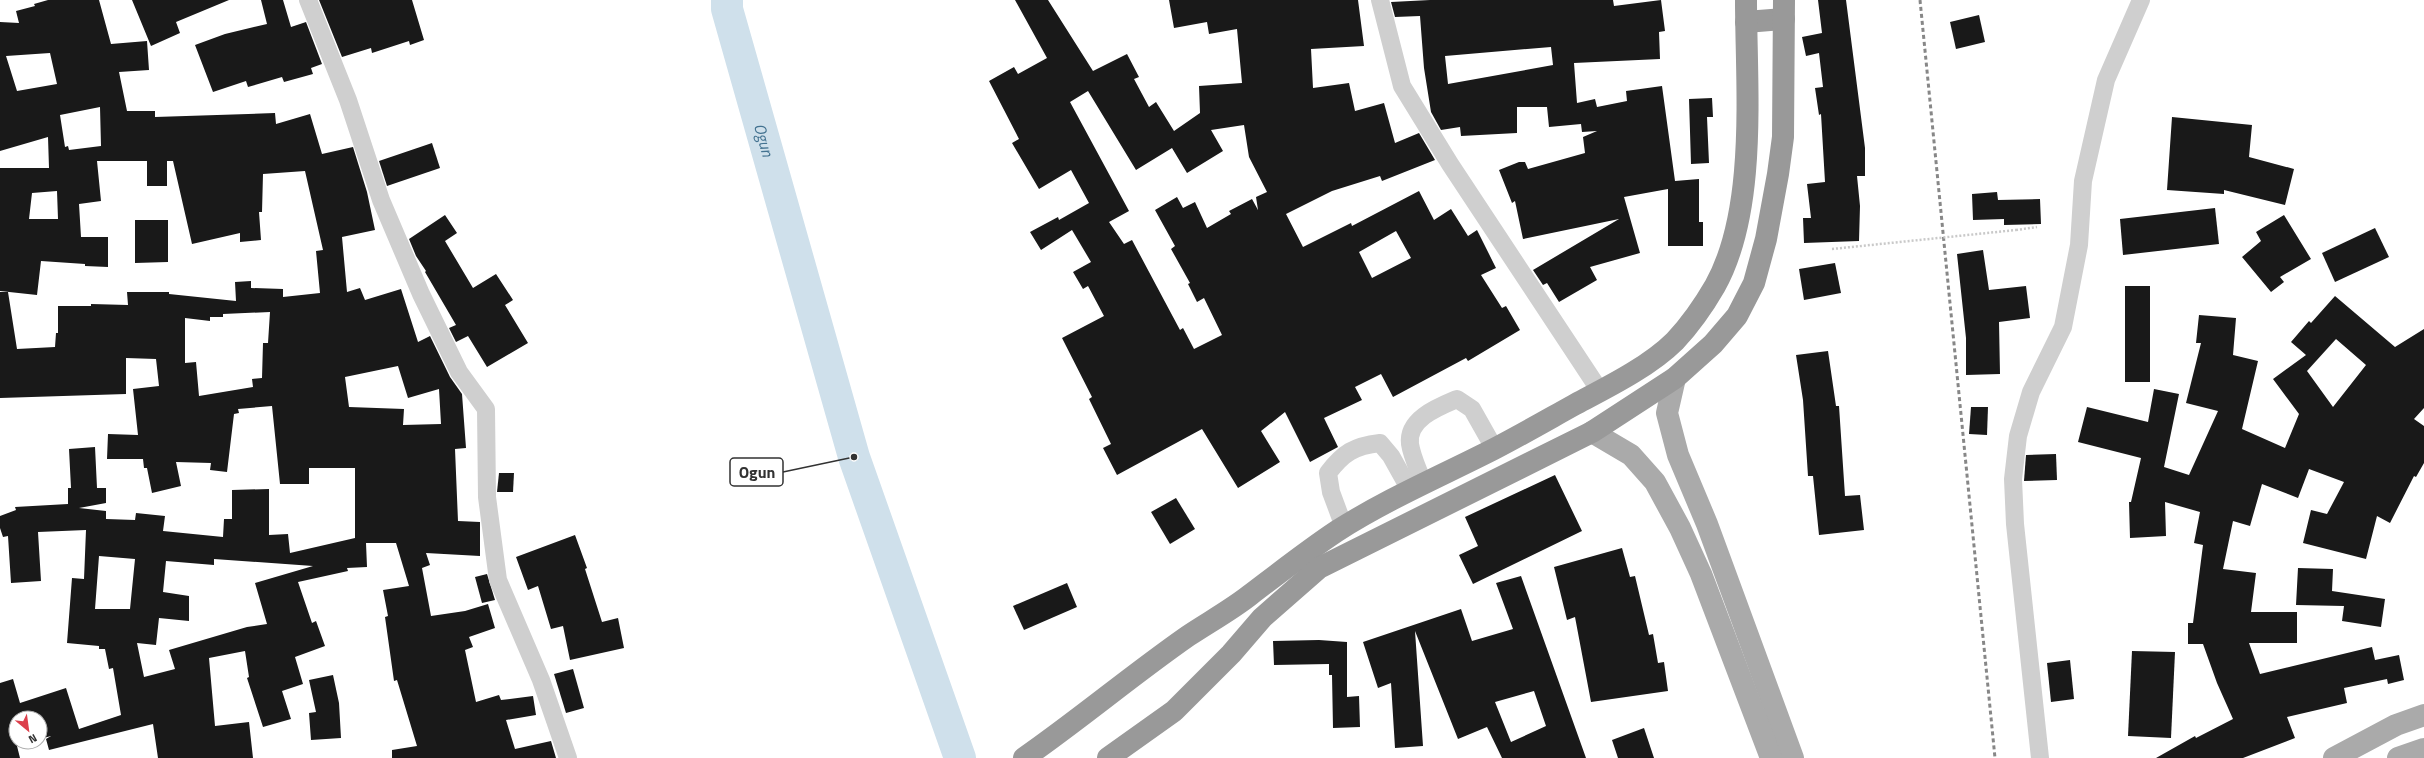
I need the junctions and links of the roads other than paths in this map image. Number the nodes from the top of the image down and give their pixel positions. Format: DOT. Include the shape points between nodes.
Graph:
graph roads {
  1 [pos="308,0"];
  2 [pos="1380,0"];
  3 [pos="1746,0"];
  4 [pos="2141,0"];
  5 [pos="1784,10"];
  6 [pos="1746,22"];
  7 [pos="1675,378"];
  8 [pos="1600,391"];
  9 [pos="1592,432"];
  10 [pos="1494,448"];
  11 [pos="1416,487"];
  12 [pos="1344,527"];
  13 [pos="2424,715"];
  14 [pos="2424,749"];
  15 [pos="568,758"];
  16 [pos="1024,758"];
  17 [pos="1108,758"];
  18 [pos="1771,758"];
  19 [pos="1793,758"];
  20 [pos="2040,758"];
  21 [pos="2334,758"];
  22 [pos="2398,758"];
  1 -- 15 [label="street" via="348,100 381,200 421,294 459,372 486,409 487,497 498,580 541,680"];
  2 -- 8 [label="street" via="1402,86 1450,164"];
  3 -- 6 [label="highway"];
  4 -- 20 [label="street" via="2106,80 2083,181 2079,245 2063,327 2031,392 2018,436 2013,479 2015,524"];
  5 -- 6 [label="highway"];
  5 -- 7 [label="highway" via="1780,159 1766,239 1754,283 1737,316 1713,344"];
  6 -- 8 [label="highway" via="1747,140 1737,222 1729,255 1703,306 1674,342 1650,361"];
  7 -- 9 [label="highway"];
  7 -- 19 [label="main road" via="1667,413 1678,455 1707,524"];
  8 -- 10 [label="highway"];
  9 -- 17 [label="highway" via="1319,568 1262,618 1231,654 1174,711"];
  9 -- 18 [label="main road" via="1631,454 1655,482 1677,521 1701,574"];
  10 -- 11 [label="highway"];
  10 -- 11 [label="street" via="1472,409 1457,399 1434,409 1415,424 1410,443"];
  11 -- 12 [label="highway"];
  11 -- 12 [label="street" via="1380,444 1364,445 1341,456 1328,473 1331,492"];
  12 -- 16 [label="highway" via="1291,562 1250,596 1188,636"];
  13 -- 21 [label="main road" via="2396,726"];
  14 -- 22 [label="main road"];
}
